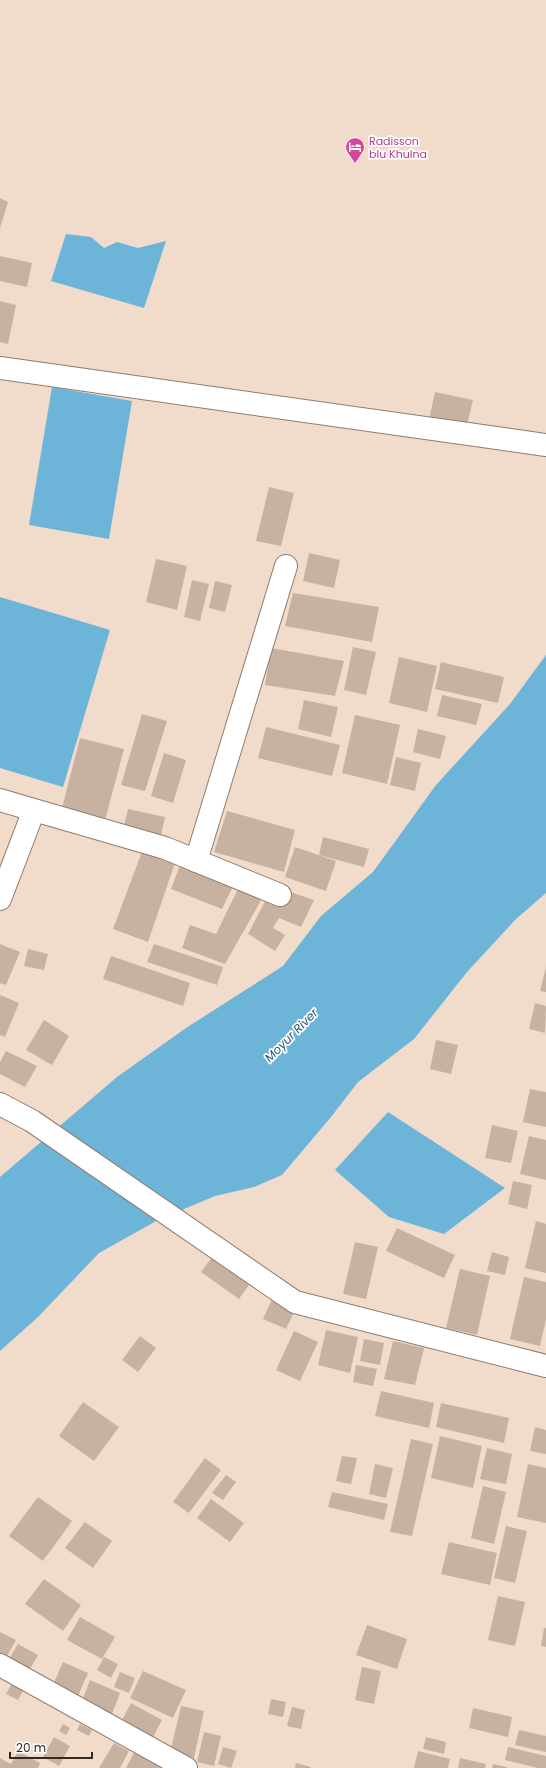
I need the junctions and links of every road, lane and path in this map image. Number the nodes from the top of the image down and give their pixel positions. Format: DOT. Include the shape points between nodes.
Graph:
graph roads {
  1 [pos="0,368"];
  2 [pos="546,445"];
  3 [pos="286,566"];
  4 [pos="0,800"];
  5 [pos="34,810"];
  6 [pos="196,861"];
  7 [pos="280,895"];
  8 [pos="0,899"];
  9 [pos="0,1104"];
  10 [pos="546,1366"];
  11 [pos="0,1665"];
  12 [pos="186,1768"];
  13 [pos="202,1768"];
  1 -- 2 [label="street"];
  3 -- 6 [label="street"];
  4 -- 5 [label="street"];
  5 -- 6 [label="street" via="165,848"];
  5 -- 8 [label="street"];
  6 -- 7 [label="street"];
  9 -- 10 [label="street" via="32,1122 295,1302"];
  11 -- 12 [label="street"];
  12 -- 13 [label="street"];
}
